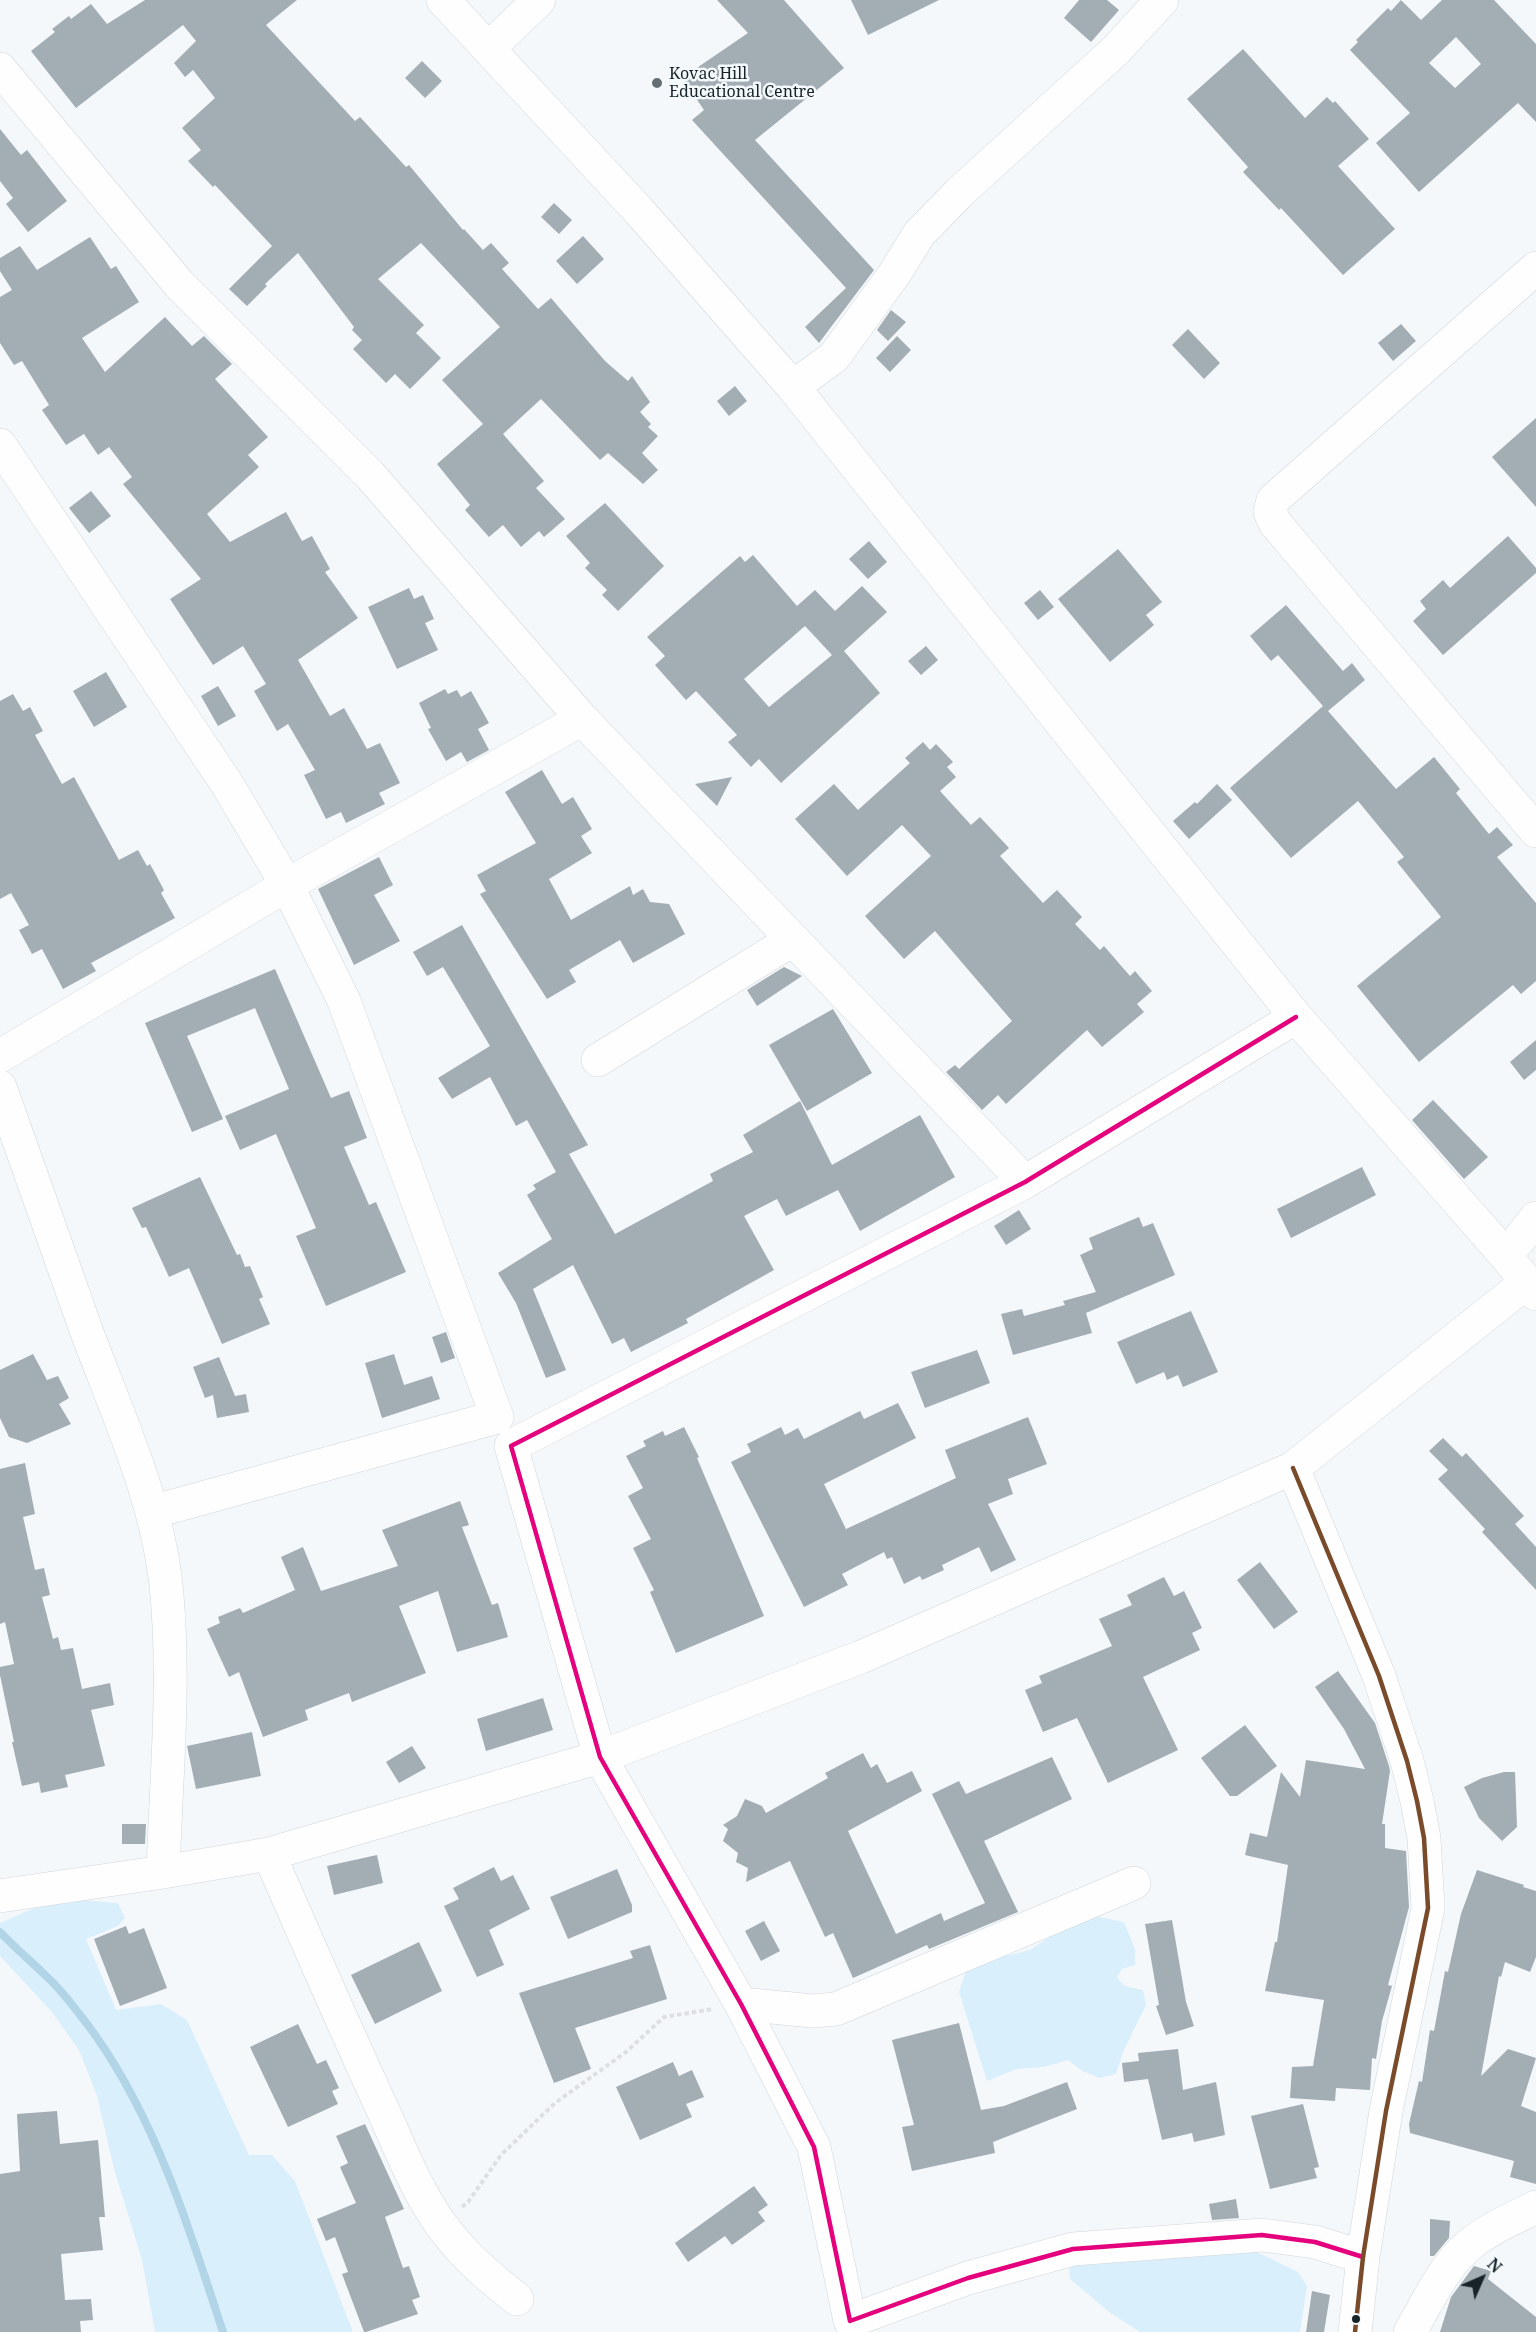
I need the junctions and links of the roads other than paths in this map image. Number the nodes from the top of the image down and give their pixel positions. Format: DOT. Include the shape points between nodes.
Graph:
graph roads {
  1 [pos="443,0"];
  2 [pos="538,0"];
  3 [pos="1162,0"];
  4 [pos="489,48"];
  5 [pos="0,69"];
  6 [pos="1536,268"];
  7 [pos="793,387"];
  8 [pos="0,445"];
  9 [pos="582,719"];
  10 [pos="1536,831"];
  11 [pos="287,885"];
  12 [pos="792,940"];
  13 [pos="1296,1017"];
  14 [pos="0,1056"];
  15 [pos="598,1060"];
  16 [pos="0,1087"];
  17 [pos="1025,1182"];
  18 [pos="1536,1218"];
  19 [pos="1506,1256"];
  20 [pos="1531,1288"];
  21 [pos="504,1432"];
  22 [pos="1293,1468"];
  23 [pos="152,1512"];
  24 [pos="600,1756"];
  25 [pos="269,1854"];
  26 [pos="163,1872"];
  27 [pos="1134,1883"];
  28 [pos="0,1896"];
  29 [pos="741,2004"];
  30 [pos="1536,2207"];
  31 [pos="1363,2257"];
  32 [pos="517,2299"];
  33 [pos="848,2327"];
  34 [pos="1354,2332"];
  35 [pos="1410,2332"];
  1 -- 4 [label="street"];
  2 -- 4 [label="street"];
  3 -- 7 [label="street" via="1116,50 919,234 834,357"];
  4 -- 7 [label="street"];
  5 -- 9 [label="street" via="179,284 370,475"];
  6 -- 10 [label="street" via="1273,500 1270,512 1275,523"];
  7 -- 13 [label="street"];
  8 -- 11 [label="street" via="227,784"];
  9 -- 11 [label="street"];
  9 -- 12 [label="street"];
  11 -- 14 [label="street"];
  11 -- 21 [label="street" via="344,1001"];
  12 -- 15 [label="street"];
  12 -- 17 [label="street"];
  13 -- 17 [label="street"];
  13 -- 19 [label="street"];
  16 -- 23 [label="street"];
  17 -- 21 [label="street"];
  18 -- 19 [label="street"];
  19 -- 20 [label="street"];
  20 -- 22 [label="street"];
  21 -- 23 [label="street"];
  21 -- 24 [label="street"];
  22 -- 24 [label="street" via="861,1657"];
  22 -- 31 [label="street" via="1379,1676 1407,1761 1424,1839 1428,1908 1386,2111"];
  23 -- 26 [label="street" via="167,1594"];
  24 -- 25 [label="street"];
  24 -- 29 [label="street"];
  25 -- 26 [label="street"];
  25 -- 32 [label="street" via="339,2017 420,2189 441,2225 483,2272"];
  26 -- 28 [label="street"];
  27 -- 29 [label="street" via="836,2009 813,2011"];
  29 -- 33 [label="street" via="814,2147"];
  30 -- 35 [label="street" via="1467,2247 1448,2269"];
  31 -- 33 [label="street" via="1315,2242 1262,2235 1073,2249 968,2278"];
  31 -- 34 [label="street"];
}
